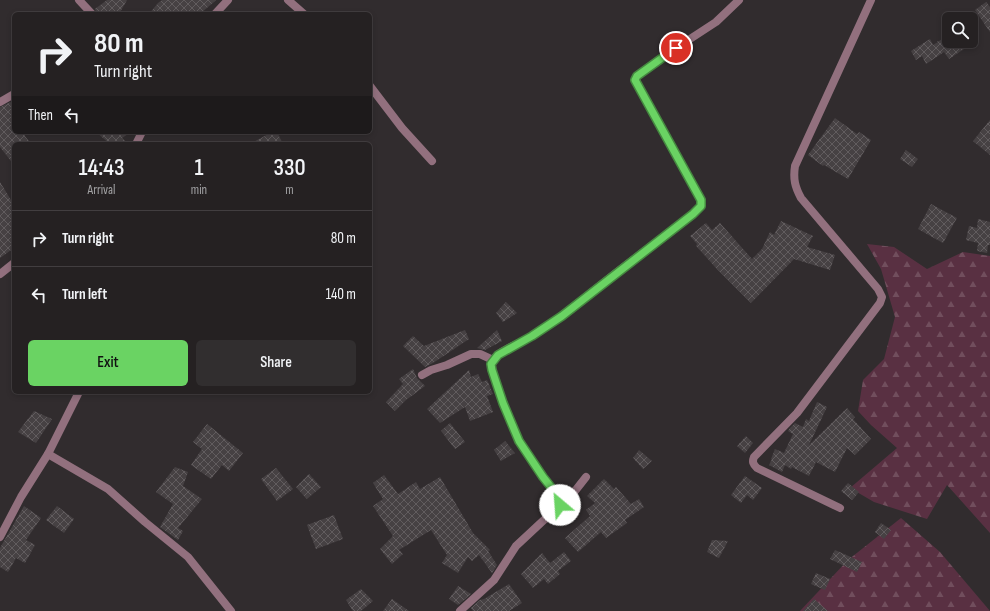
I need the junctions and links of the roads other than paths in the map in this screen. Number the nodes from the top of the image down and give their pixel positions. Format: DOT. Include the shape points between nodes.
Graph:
graph roads {
  1 [pos="79,0"];
  2 [pos="228,0"];
  3 [pos="288,0"];
  4 [pos="739,0"];
  5 [pos="871,0"];
  6 [pos="90,12"];
  7 [pos="217,12"];
  8 [pos="302,12"];
  9 [pos="372,89"];
  10 [pos="12,95"];
  11 [pos="0,102"];
  12 [pos="432,161"];
  13 [pos="12,265"];
  14 [pos="0,274"];
  15 [pos="493,360"];
  16 [pos="422,375"];
  17 [pos="78,394"];
  18 [pos="48,454"];
  19 [pos="586,477"];
  20 [pos="560,505"];
  21 [pos="840,508"];
  22 [pos="0,537"];
  23 [pos="231,611"];
  24 [pos="460,611"];
  1 -- 6 [label="street"];
  2 -- 7 [label="street"];
  3 -- 8 [label="street"];
  4 -- 15 [label="street" via="716,22 667,54 635,80 701,200 700,208 562,316"];
  5 -- 21 [label="street" via="795,166 793,177 801,198 882,297 797,413 753,461 757,468"];
  9 -- 12 [label="street" via="402,128"];
  10 -- 11 [label="street"];
  13 -- 14 [label="street"];
  15 -- 16 [label="street" via="480,354 471,354"];
  15 -- 20 [label="street" via="492,370 519,441 558,496"];
  17 -- 18 [label="street"];
  18 -- 22 [label="street"];
  18 -- 23 [label="street" via="108,489 188,557"];
  19 -- 20 [label="street"];
  20 -- 24 [label="street" via="516,546 494,580"];
}
